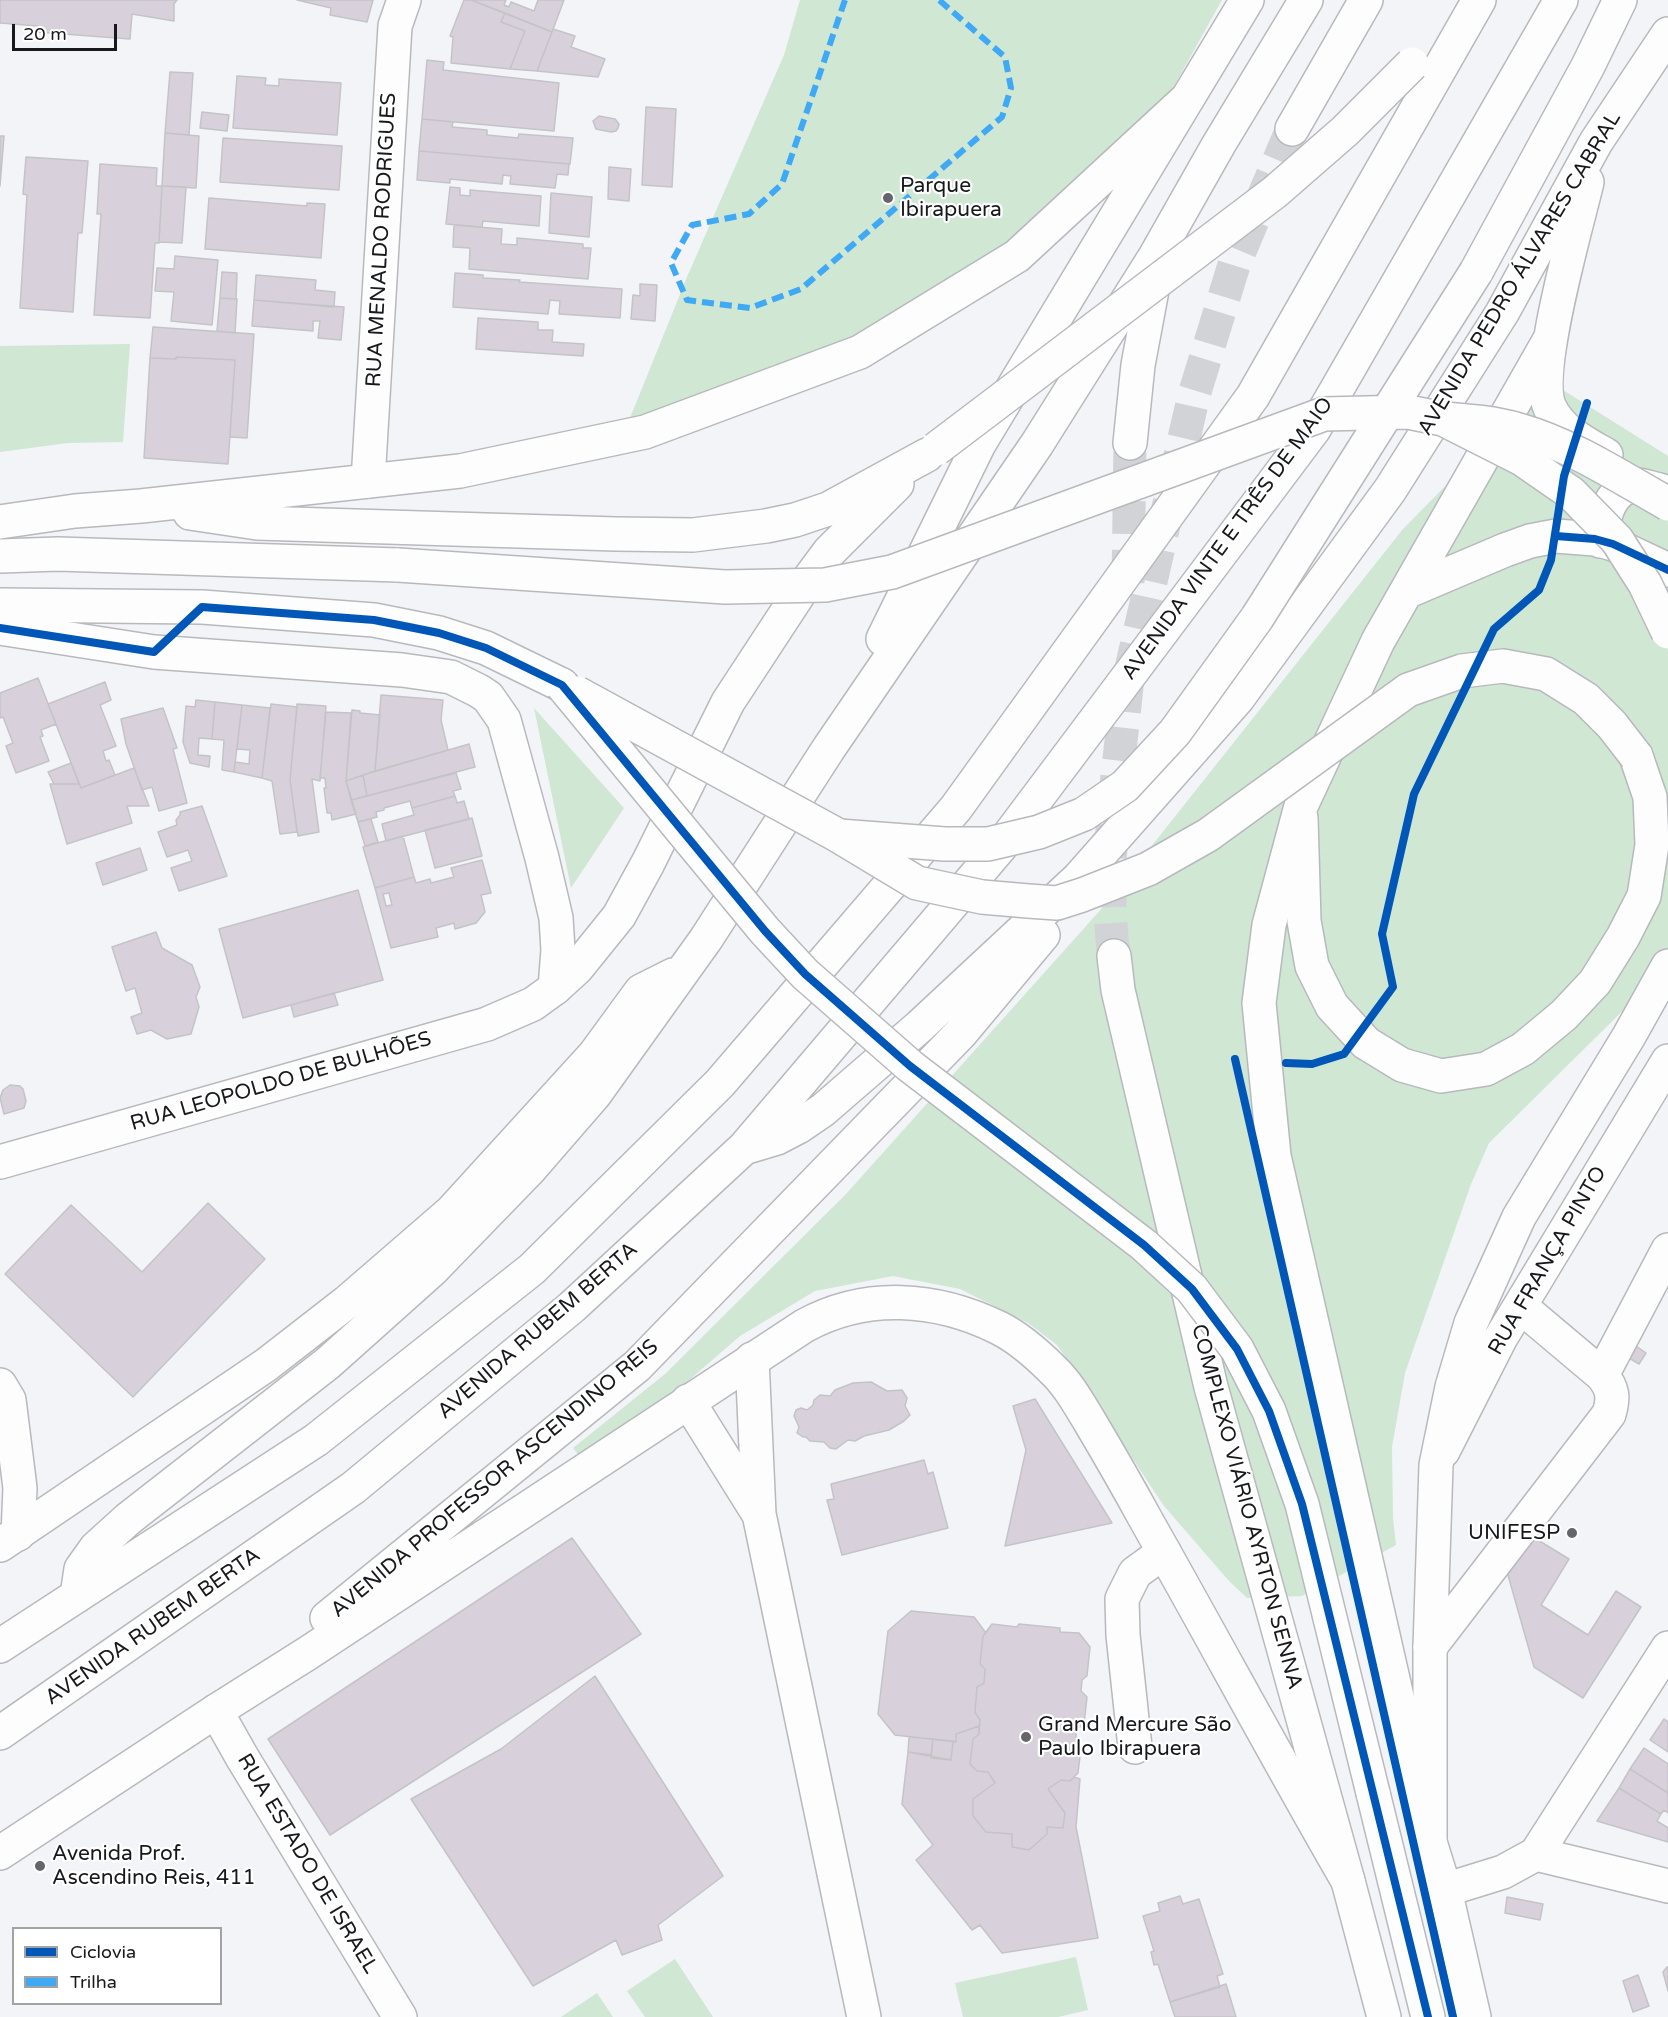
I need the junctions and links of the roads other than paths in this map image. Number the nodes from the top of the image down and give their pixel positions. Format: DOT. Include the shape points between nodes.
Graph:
graph roads {
  1 [pos="404,0"];
  2 [pos="1247,0"];
  3 [pos="1306,0"];
  4 [pos="1366,0"];
  5 [pos="1479,0"];
  6 [pos="1561,0"];
  7 [pos="1620,0"];
  8 [pos="1668,33"];
  9 [pos="1188,98"];
  10 [pos="1292,129"];
  11 [pos="1596,142"];
  12 [pos="1156,255"];
  13 [pos="1549,341"];
  14 [pos="1443,419"];
  15 [pos="1130,442"];
  16 [pos="931,452"];
  17 [pos="368,482"];
  18 [pos="1668,491"];
  19 [pos="1668,504"];
  20 [pos="141,506"];
  21 [pos="0,522"];
  22 [pos="1600,541"];
  23 [pos="0,556"];
  24 [pos="1668,570"];
  25 [pos="1406,592"];
  26 [pos="0,605"];
  27 [pos="0,628"];
  28 [pos="1668,632"];
  29 [pos="562,685"];
  30 [pos="829,748"];
  31 [pos="1301,806"];
  32 [pos="839,836"];
  33 [pos="1001,846"];
  34 [pos="1079,878"];
  35 [pos="1114,956"];
  36 [pos="1668,966"];
  37 [pos="685,969"];
  38 [pos="555,988"];
  39 [pos="1666,1069"];
  40 [pos="745,1147"];
  41 [pos="0,1162"];
  42 [pos="1664,1265"];
  43 [pos="1520,1306"];
  44 [pos="752,1359"];
  45 [pos="1602,1375"];
  46 [pos="0,1386"];
  47 [pos="687,1401"];
  48 [pos="1436,1466"];
  49 [pos="759,1514"];
  50 [pos="9,1539"];
  51 [pos="1164,1552"];
  52 [pos="77,1596"];
  53 [pos="0,1646"];
  54 [pos="1430,1647"];
  55 [pos="1668,1648"];
  56 [pos="308,1653"];
  57 [pos="216,1711"];
  58 [pos="0,1733"];
  59 [pos="1134,1747"];
  60 [pos="1430,1842"];
  61 [pos="0,1853"];
  62 [pos="1536,1854"];
  63 [pos="1348,1881"];
  64 [pos="1668,1886"];
  65 [pos="1445,1890"];
  66 [pos="400,2017"];
  67 [pos="864,2017"];
  68 [pos="1384,2017"];
  69 [pos="1428,2017"];
  70 [pos="1474,2017"];
  1 -- 17 [label="main road, RUA MENALDO RODRIGUES" via="395,26"];
  2 -- 9 [label="main road"];
  3 -- 12 [label="main road"];
  4 -- 10 [label="main road"];
  5 -- 16 [label="main road, bridge" via="1345,131 1275,192"];
  5 -- 52 [label="main road" via="1254,396 956,808 720,1083 532,1269 316,1440"];
  6 -- 33 [label="main road, AVENIDA VINTE E TRÊS DE MAIO" via="1314,429"];
  7 -- 32 [label="main road, bridge" via="1476,272 1257,618 1175,732 1125,786 1084,814 1038,832 988,844"];
  8 -- 11 [label="main road, AVENIDA PEDRO ÁLVARES CABRAL"];
  9 -- 17 [label="main road" via="1017,256 860,352 645,432 460,471"];
  9 -- 30 [label="main road" via="979,444"];
  11 -- 13 [label="main road"];
  11 -- 34 [label="main road, AVENIDA PEDRO ÁLVARES CABRAL" via="1502,313 1390,490 1238,698"];
  12 -- 15 [label="main road"];
  12 -- 30 [label="main road" via="1036,444"];
  13 -- 18 [label="main road" via="1547,396 1560,424 1576,438"];
  13 -- 25 [label="main road"];
  14 -- 19 [label="main road, bridge" via="1520,430 1561,446"];
  14 -- 23 [label="main road, bridge" via="1408,412 1324,414 891,572 825,585 714,586 398,565 58,554"];
  14 -- 28 [label="main road, bridge" via="1522,459 1571,493 1617,540 1645,584"];
  16 -- 20 [label="main road" via="828,509 766,526 693,535 257,523"];
  16 -- 38 [label="main road, RUA LEOPOLDO DE BULHÕES" via="829,552 806,583 728,702 619,916 577,969"];
  17 -- 20 [label="main road"];
  18 -- 22 [label="main road" via="1637,485 1623,490 1610,501"];
  20 -- 21 [label="main road"];
  22 -- 24 [label="main road"];
  22 -- 25 [label="main road" via="1556,536 1530,541"];
  25 -- 31 [label="main road" via="1378,641"];
  26 -- 29 [label="main road" via="202,607 374,620 439,633 486,648"];
  27 -- 38 [label="main road" via="154,652 402,670 451,677 479,691 504,720 542,858 556,918"];
  29 -- 32 [label="main road, bridge"];
  29 -- 69 [label="main road, bridge" via="805,974 910,1066 1144,1245 1192,1289 1238,1349 1269,1411 1302,1504"];
  30 -- 37 [label="main road"];
  31 -- 32 [label="main road, bridge" via="1304,921 1312,966 1332,1006 1366,1043 1402,1065 1441,1076 1486,1069 1523,1049 1564,1015 1595,982 1644,896 1652,845 1650,797 1636,756 1586,699 1546,675 1503,666 1462,671 1408,690 1209,835 1148,869 1057,903 982,897 918,883"];
  31 -- 60 [label="main road" via="1269,925 1259,1003 1274,1156"];
  33 -- 40 [label="main road, AVENIDA RUBEM BERTA"];
  34 -- 40 [label="main road" via="823,1110 777,1138"];
  34 -- 56 [label="main road, AVENIDA PROFESSOR ASCENDINO REIS" via="1068,905 962,1034 637,1366 323,1621"];
  35 -- 63 [label="main road, COMPLEXO VIÁRIO AYRTON SENNA" via="1118,990 1211,1387"];
  36 -- 48 [label="main road" via="1519,1217 1471,1323 1452,1387"];
  37 -- 50 [label="main road" via="641,991 595,1054 451,1212 347,1302 266,1365"];
  37 -- 52 [label="main road" via="595,1094 530,1170 432,1270 328,1363 96,1548 81,1569"];
  38 -- 41 [label="main road, RUA LEOPOLDO DE BULHÕES" via="533,1004 487,1024"];
  39 -- 43 [label="main road, RUA FRANÇA PINTO"];
  40 -- 58 [label="main road, AVENIDA RUBEM BERTA" via="572,1307 353,1488"];
  42 -- 45 [label="main road"];
  43 -- 45 [label="main road"];
  43 -- 48 [label="main road, RUA FRANÇA PINTO"];
  44 -- 47 [label="main road"];
  44 -- 49 [label="main road"];
  44 -- 51 [label="main road" via="822,1316 882,1302 961,1312 1001,1329 1055,1372 1074,1396"];
  45 -- 54 [label="main road" via="1611,1387 1610,1414"];
  46 -- 50 [label="main road" via="9,1400 20,1488"];
  47 -- 49 [label="main road"];
  47 -- 56 [label="main road"];
  48 -- 54 [label="main road"];
  49 -- 67 [label="main road"];
  51 -- 59 [label="main road" via="1135,1574 1122,1599"];
  51 -- 63 [label="main road"];
  52 -- 53 [label="main road"];
  54 -- 60 [label="main road"];
  55 -- 62 [label="main road"];
  56 -- 57 [label="main road"];
  57 -- 61 [label="main road"];
  57 -- 66 [label="main road, RUA ESTADO DE ISRAEL"];
  60 -- 65 [label="main road"];
  62 -- 64 [label="main road"];
  62 -- 65 [label="main road" via="1503,1872"];
  63 -- 68 [label="main road"];
  65 -- 70 [label="main road"];
}
